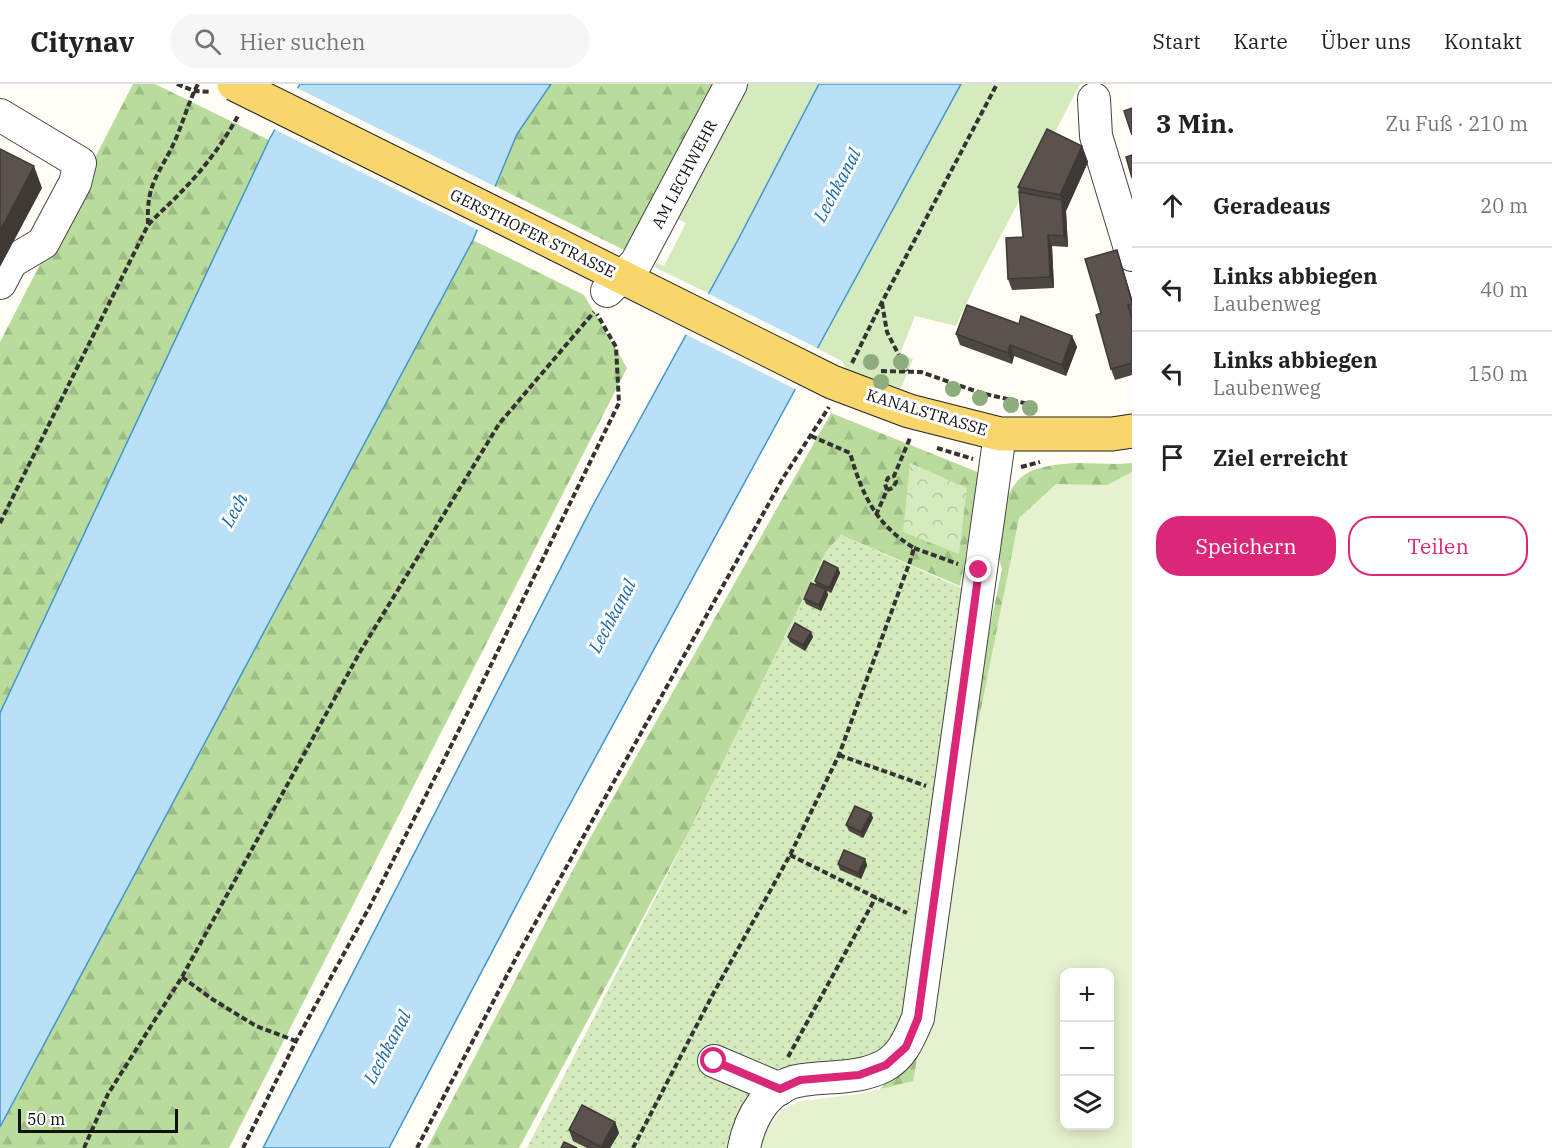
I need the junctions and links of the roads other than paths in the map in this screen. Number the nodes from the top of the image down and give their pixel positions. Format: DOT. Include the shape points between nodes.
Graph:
graph roads {
  1 [pos="731,84"];
  2 [pos="229,96"];
  3 [pos="1094,99"];
  4 [pos="0,115"];
  5 [pos="1132,255"];
  6 [pos="622,277"];
  7 [pos="0,283"];
  8 [pos="838,384"];
  9 [pos="1132,431"];
  10 [pos="1000,434"];
  11 [pos="714,1061"];
  12 [pos="780,1089"];
  13 [pos="744,1148"];
  1 -- 6 [label="street, AM LECHWEHR"];
  2 -- 6 [label="main road, GERSTHOFER STRASSE, bridge"];
  3 -- 5 [label="street" via="1096,136"];
  4 -- 7 [label="street" via="80,163 75,183 43,243 11,262"];
  6 -- 8 [label="main road, GERSTHOFER STRASSE"];
  8 -- 10 [label="main road, KANALSTRASSE" via="909,411"];
  9 -- 10 [label="main road, KANALSTRASSE"];
  10 -- 12 [label="street" via="918,1018 906,1047 886,1065 859,1075 800,1080"];
  11 -- 12 [label="street"];
  12 -- 13 [label="street" via="757,1110"];
}
